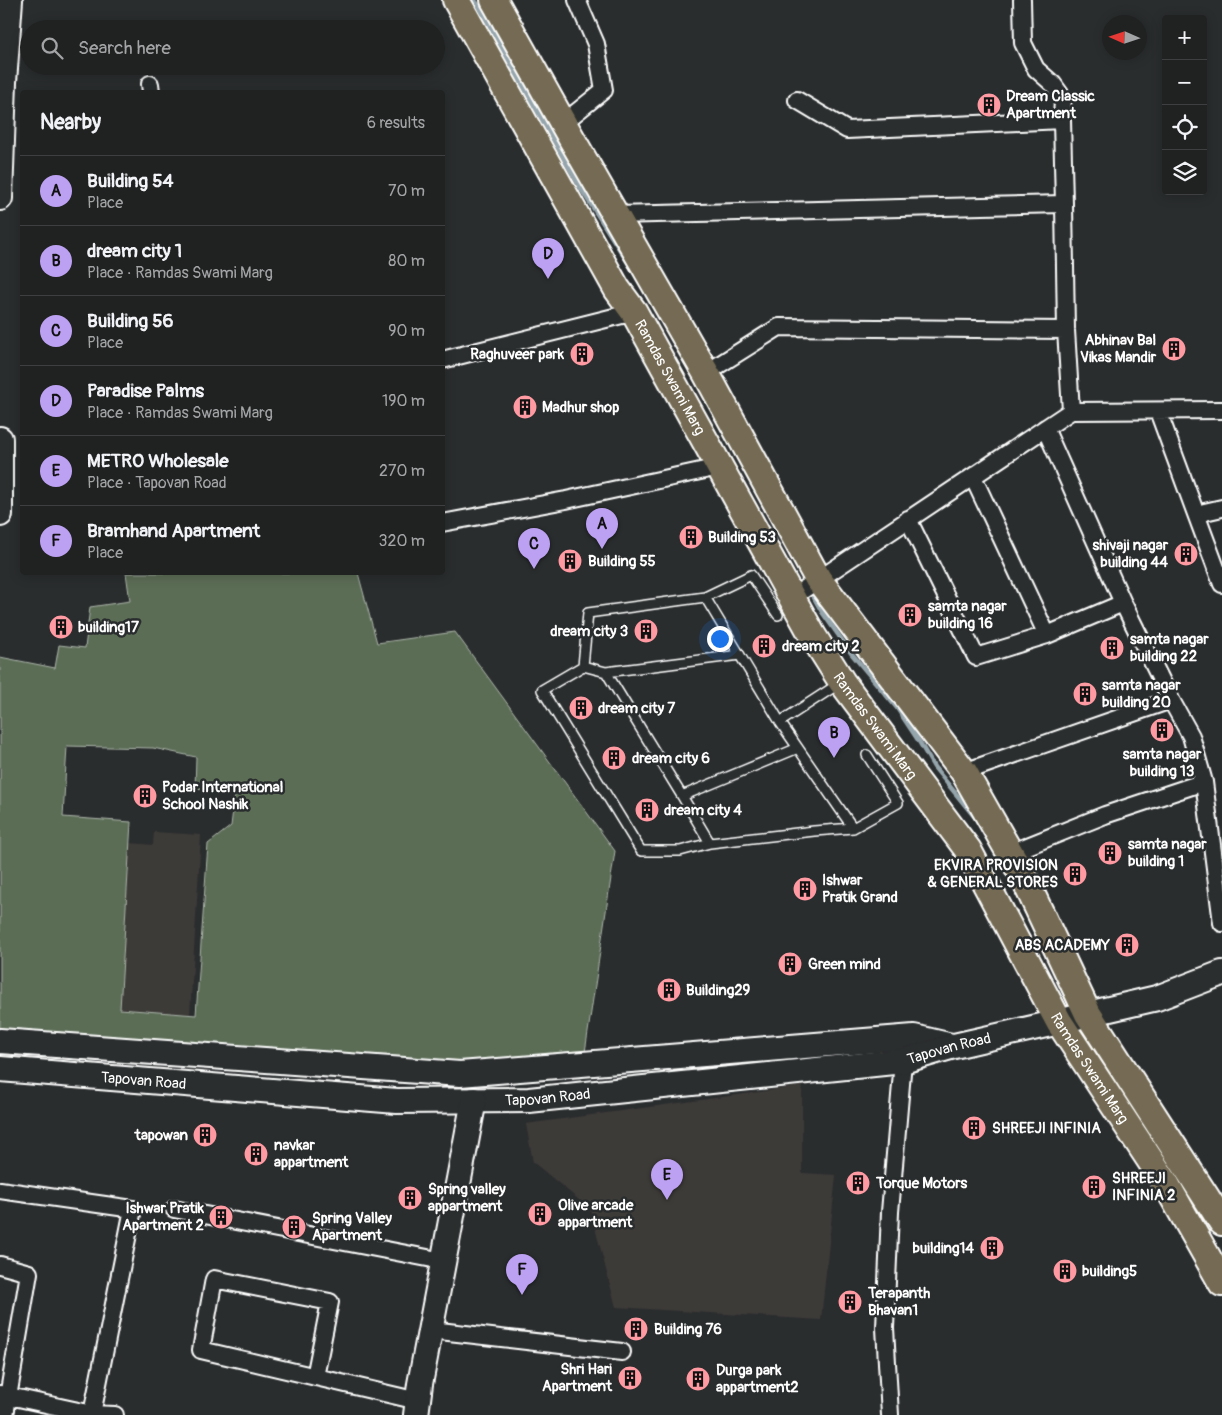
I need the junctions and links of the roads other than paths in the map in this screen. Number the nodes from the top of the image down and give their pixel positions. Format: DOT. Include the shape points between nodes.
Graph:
graph roads {
  1 [pos="10,0"];
  2 [pos="456,0"];
  3 [pos="494,0"];
  4 [pos="577,0"];
  5 [pos="1022,0"];
  6 [pos="797,100"];
  7 [pos="1062,120"];
  8 [pos="563,123"];
  9 [pos="1,137"];
  10 [pos="0,198"];
  11 [pos="1064,204"];
  12 [pos="615,216"];
  13 [pos="634,312"];
  14 [pos="1066,330"];
  15 [pos="445,359"];
  16 [pos="706,373"];
  17 [pos="1222,410"];
  18 [pos="1071,411"];
  19 [pos="1158,411"];
  20 [pos="1045,428"];
  21 [pos="0,439"];
  22 [pos="0,459"];
  23 [pos="719,466"];
  24 [pos="972,477"];
  25 [pos="1222,508"];
  26 [pos="0,514"];
  27 [pos="1196,514"];
  28 [pos="908,519"];
  29 [pos="445,522"];
  30 [pos="1222,584"];
  31 [pos="801,593"];
  32 [pos="705,597"];
  33 [pos="1124,604"];
  34 [pos="1047,634"];
  35 [pos="740,655"];
  36 [pos="583,666"];
  37 [pos="606,672"];
  38 [pos="842,682"];
  39 [pos="1171,700"];
  40 [pos="780,722"];
  41 [pos="798,748"];
  42 [pos="867,755"];
  43 [pos="964,772"];
  44 [pos="1204,782"];
  45 [pos="682,796"];
  46 [pos="853,828"];
  47 [pos="710,844"];
  48 [pos="1010,853"];
  49 [pos="1222,923"];
  50 [pos="1222,973"];
  51 [pos="1088,1014"];
  52 [pos="1059,1022"];
  53 [pos="0,1041"];
  54 [pos="954,1046"];
  55 [pos="903,1061"];
  56 [pos="0,1069"];
  57 [pos="474,1100"];
  58 [pos="0,1190"];
  59 [pos="174,1209"];
  60 [pos="1222,1222"];
  61 [pos="444,1261"];
  62 [pos="0,1265"];
  63 [pos="1222,1283"];
  64 [pos="431,1330"];
  65 [pos="622,1352"];
  66 [pos="315,1377"];
  67 [pos="4,1394"];
  68 [pos="417,1408"];
  69 [pos="92,1414"];
  70 [pos="5,1415"];
  71 [pos="115,1415"];
  72 [pos="890,1415"];
  1 -- 9 [label="main road"];
  2 -- 13 [label="main road, Ramdas Swami Marg" via="617,289"];
  3 -- 8 [label="main road"];
  4 -- 8 [label="street" via="596,44 604,90"];
  5 -- 7 [label="street" via="1023,43 1036,69 1054,84 1063,98"];
  6 -- 7 [label="street" via="847,130"];
  7 -- 11 [label="street"];
  8 -- 12 [label="main road"];
  9 -- 10 [label="main road"];
  11 -- 12 [label="street"];
  11 -- 14 [label="street"];
  12 -- 16 [label="main road"];
  13 -- 15 [label="street"];
  13 -- 23 [label="main road, Ramdas Swami Marg"];
  14 -- 16 [label="street" via="779,327"];
  14 -- 18 [label="street"];
  16 -- 31 [label="main road"];
  17 -- 19 [label="street"];
  18 -- 19 [label="street"];
  18 -- 20 [label="street"];
  19 -- 27 [label="street"];
  20 -- 24 [label="street"];
  20 -- 33 [label="street"];
  21 -- 22 [label="main road"];
  22 -- 26 [label="main road"];
  23 -- 29 [label="street"];
  23 -- 31 [label="main road, Ramdas Swami Marg"];
  24 -- 28 [label="street"];
  24 -- 34 [label="street"];
  25 -- 27 [label="street"];
  27 -- 30 [label="street"];
  28 -- 31 [label="street"];
  28 -- 34 [label="street" via="976,657"];
  31 -- 32 [label="lane" via="751,575"];
  31 -- 38 [label="main road, Ramdas Swami Marg" via="813,636"];
  31 -- 43 [label="main road"];
  32 -- 35 [label="lane"];
  32 -- 36 [label="lane" via="588,613"];
  33 -- 34 [label="street"];
  33 -- 39 [label="street"];
  35 -- 37 [label="lane"];
  35 -- 40 [label="lane"];
  36 -- 37 [label="lane"];
  36 -- 47 [label="lane" via="542,690 640,850 680,851"];
  37 -- 45 [label="lane"];
  38 -- 40 [label="lane"];
  38 -- 52 [label="main road, Ramdas Swami Marg" via="968,850"];
  39 -- 43 [label="street"];
  39 -- 44 [label="street" via="1191,736"];
  40 -- 41 [label="lane"];
  41 -- 45 [label="lane"];
  41 -- 46 [label="lane"];
  42 -- 46 [label="lane" via="898,803"];
  43 -- 48 [label="main road"];
  44 -- 48 [label="street" via="1105,815"];
  44 -- 49 [label="street"];
  45 -- 47 [label="lane"];
  46 -- 47 [label="lane"];
  48 -- 51 [label="main road"];
  50 -- 51 [label="main road, Tapovan Road" via="1157,998"];
  51 -- 52 [label="main road, Tapovan Road"];
  51 -- 60 [label="main road"];
  52 -- 54 [label="main road, Tapovan Road"];
  52 -- 63 [label="main road, Ramdas Swami Marg" via="1166,1184"];
  53 -- 54 [label="main road" via="460,1074 914,1038"];
  54 -- 55 [label="main road, Tapovan Road"];
  55 -- 57 [label="main road, Tapovan Road" via="529,1100"];
  55 -- 72 [label="street" via="890,1212 885,1328"];
  56 -- 57 [label="main road, Tapovan Road" via="397,1100"];
  57 -- 61 [label="main road"];
  58 -- 69 [label="street" via="133,1209"];
  59 -- 61 [label="street"];
  61 -- 64 [label="main road"];
  62 -- 67 [label="street" via="30,1273"];
  64 -- 65 [label="street"];
  64 -- 68 [label="main road"];
  66 -- 66 [label="street" via="201,1350 214,1279 330,1302"];
  66 -- 68 [label="street"];
  67 -- 69 [label="street"];
  67 -- 70 [label="street"];
  69 -- 71 [label="street"];
}
